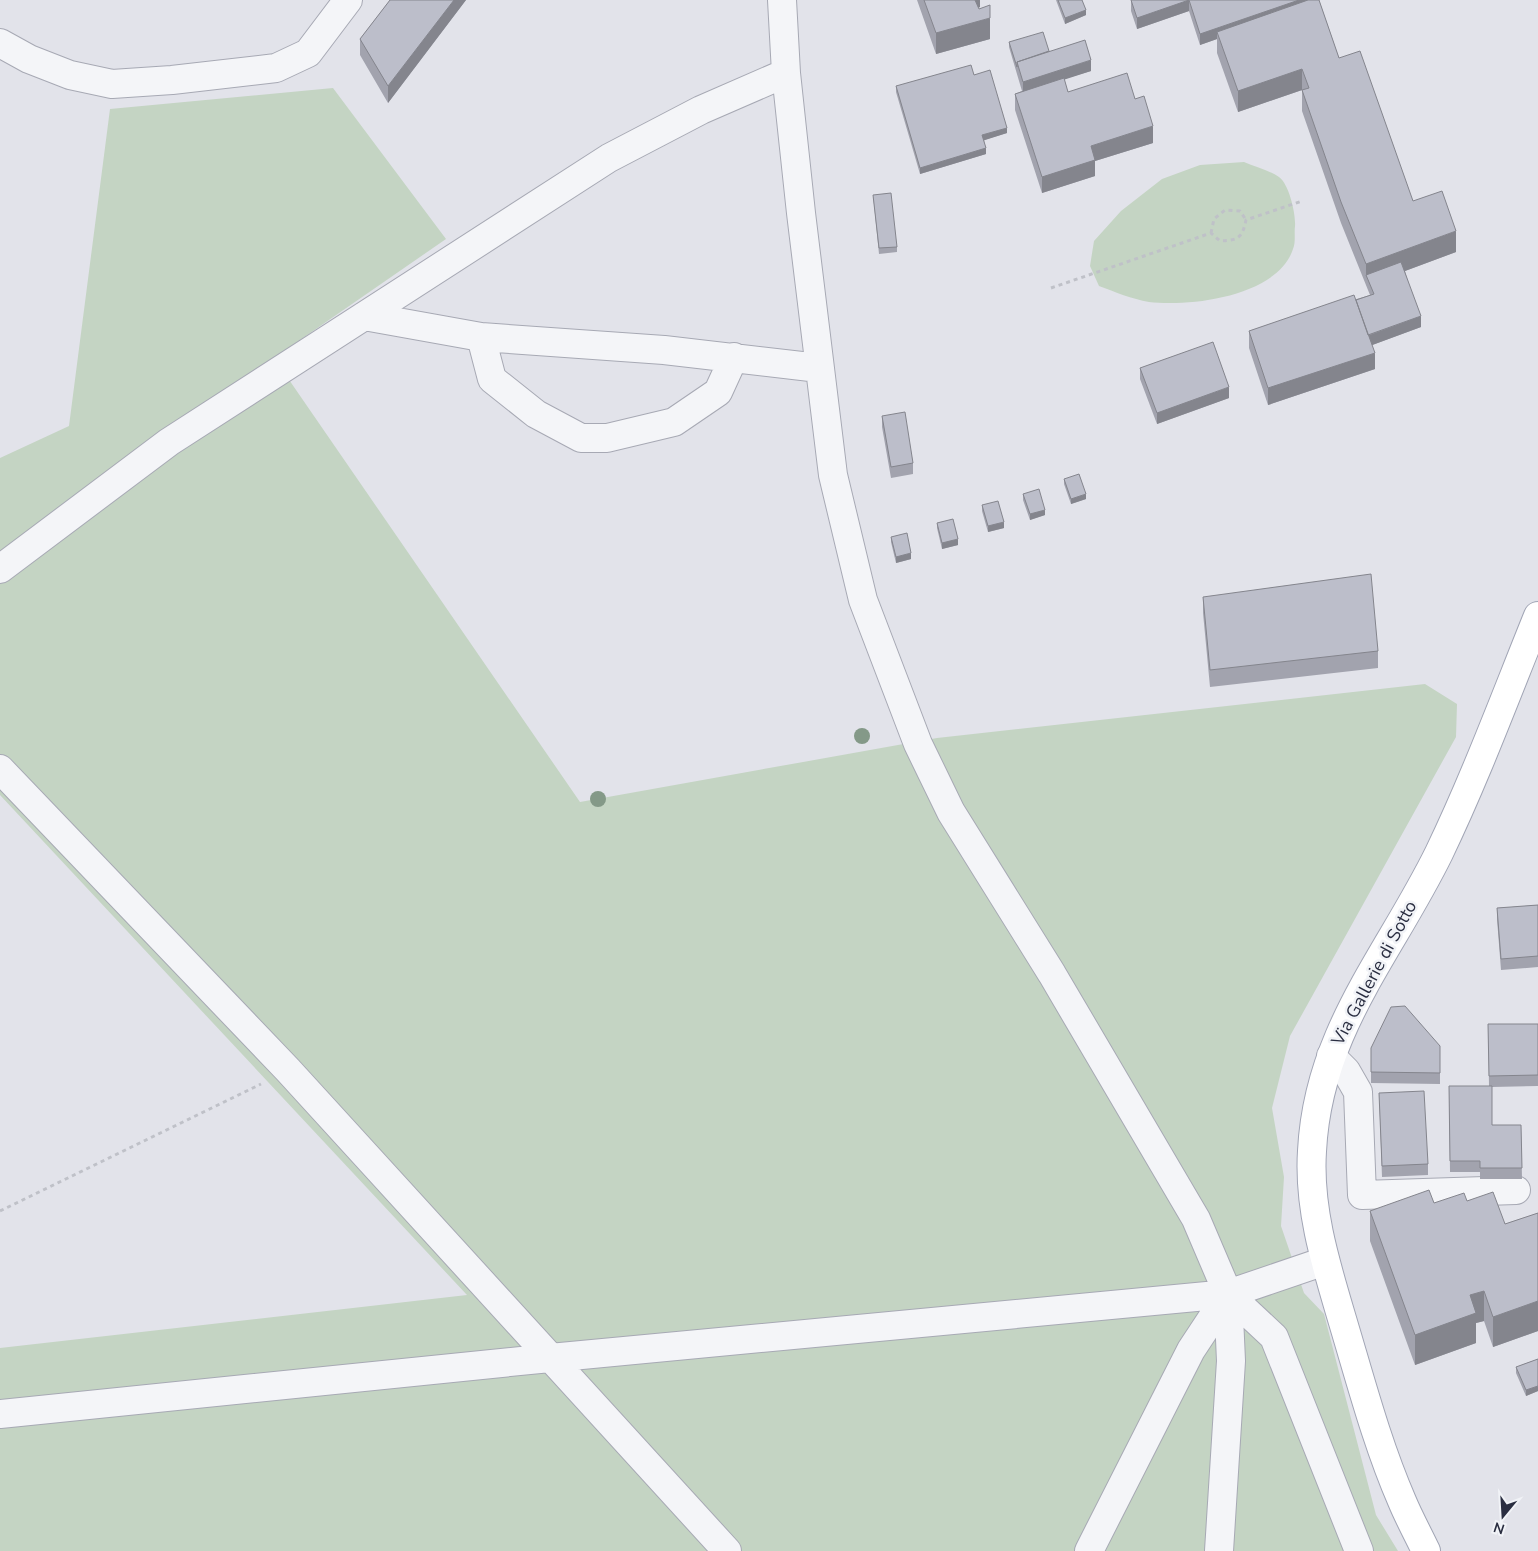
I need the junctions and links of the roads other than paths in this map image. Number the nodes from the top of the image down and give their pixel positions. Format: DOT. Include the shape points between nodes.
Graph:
graph roads {
  1 [pos="348,0"];
  2 [pos="782,0"];
  3 [pos="0,43"];
  4 [pos="786,73"];
  5 [pos="364,316"];
  6 [pos="481,337"];
  7 [pos="734,357"];
  8 [pos="819,368"];
  9 [pos="0,569"];
  10 [pos="1538,616"];
  11 [pos="0,769"];
  12 [pos="1331,1056"];
  13 [pos="1516,1190"];
  14 [pos="1325,1261"];
  15 [pos="1228,1294"];
  16 [pos="550,1358"];
  17 [pos="0,1414"];
  18 [pos="727,1551"];
  19 [pos="1089,1551"];
  20 [pos="1219,1551"];
  21 [pos="1359,1551"];
  22 [pos="1426,1551"];
  1 -- 3 [label="street" via="308,53 276,68 112,84 70,75"];
  2 -- 4 [label="street"];
  4 -- 5 [label="street" via="701,110 609,158"];
  4 -- 8 [label="street"];
  5 -- 6 [label="street"];
  5 -- 9 [label="street" via="169,442"];
  6 -- 7 [label="street"];
  6 -- 7 [label="street" via="492,379 536,414 581,438 607,438 674,422 718,392"];
  7 -- 8 [label="street"];
  8 -- 15 [label="street" via="833,475 863,600 918,744 951,812 1052,974 1196,1219"];
  10 -- 12 [label="main road, Via Gallerie di Sotto" via="1459,811 1428,874 1362,988"];
  11 -- 16 [label="street" via="288,1070"];
  12 -- 13 [label="street" via="1346,1071 1358,1092 1362,1195"];
  12 -- 14 [label="main road, Via Gallerie di Sotto" via="1319,1102 1312,1152 1314,1209"];
  14 -- 15 [label="street"];
  14 -- 22 [label="main road, Via Gallerie di Sotto" via="1394,1479"];
  15 -- 16 [label="street"];
  15 -- 19 [label="street" via="1191,1350"];
  15 -- 20 [label="street" via="1231,1360"];
  15 -- 21 [label="street" via="1274,1336"];
  16 -- 17 [label="street"];
  16 -- 18 [label="street"];
}
